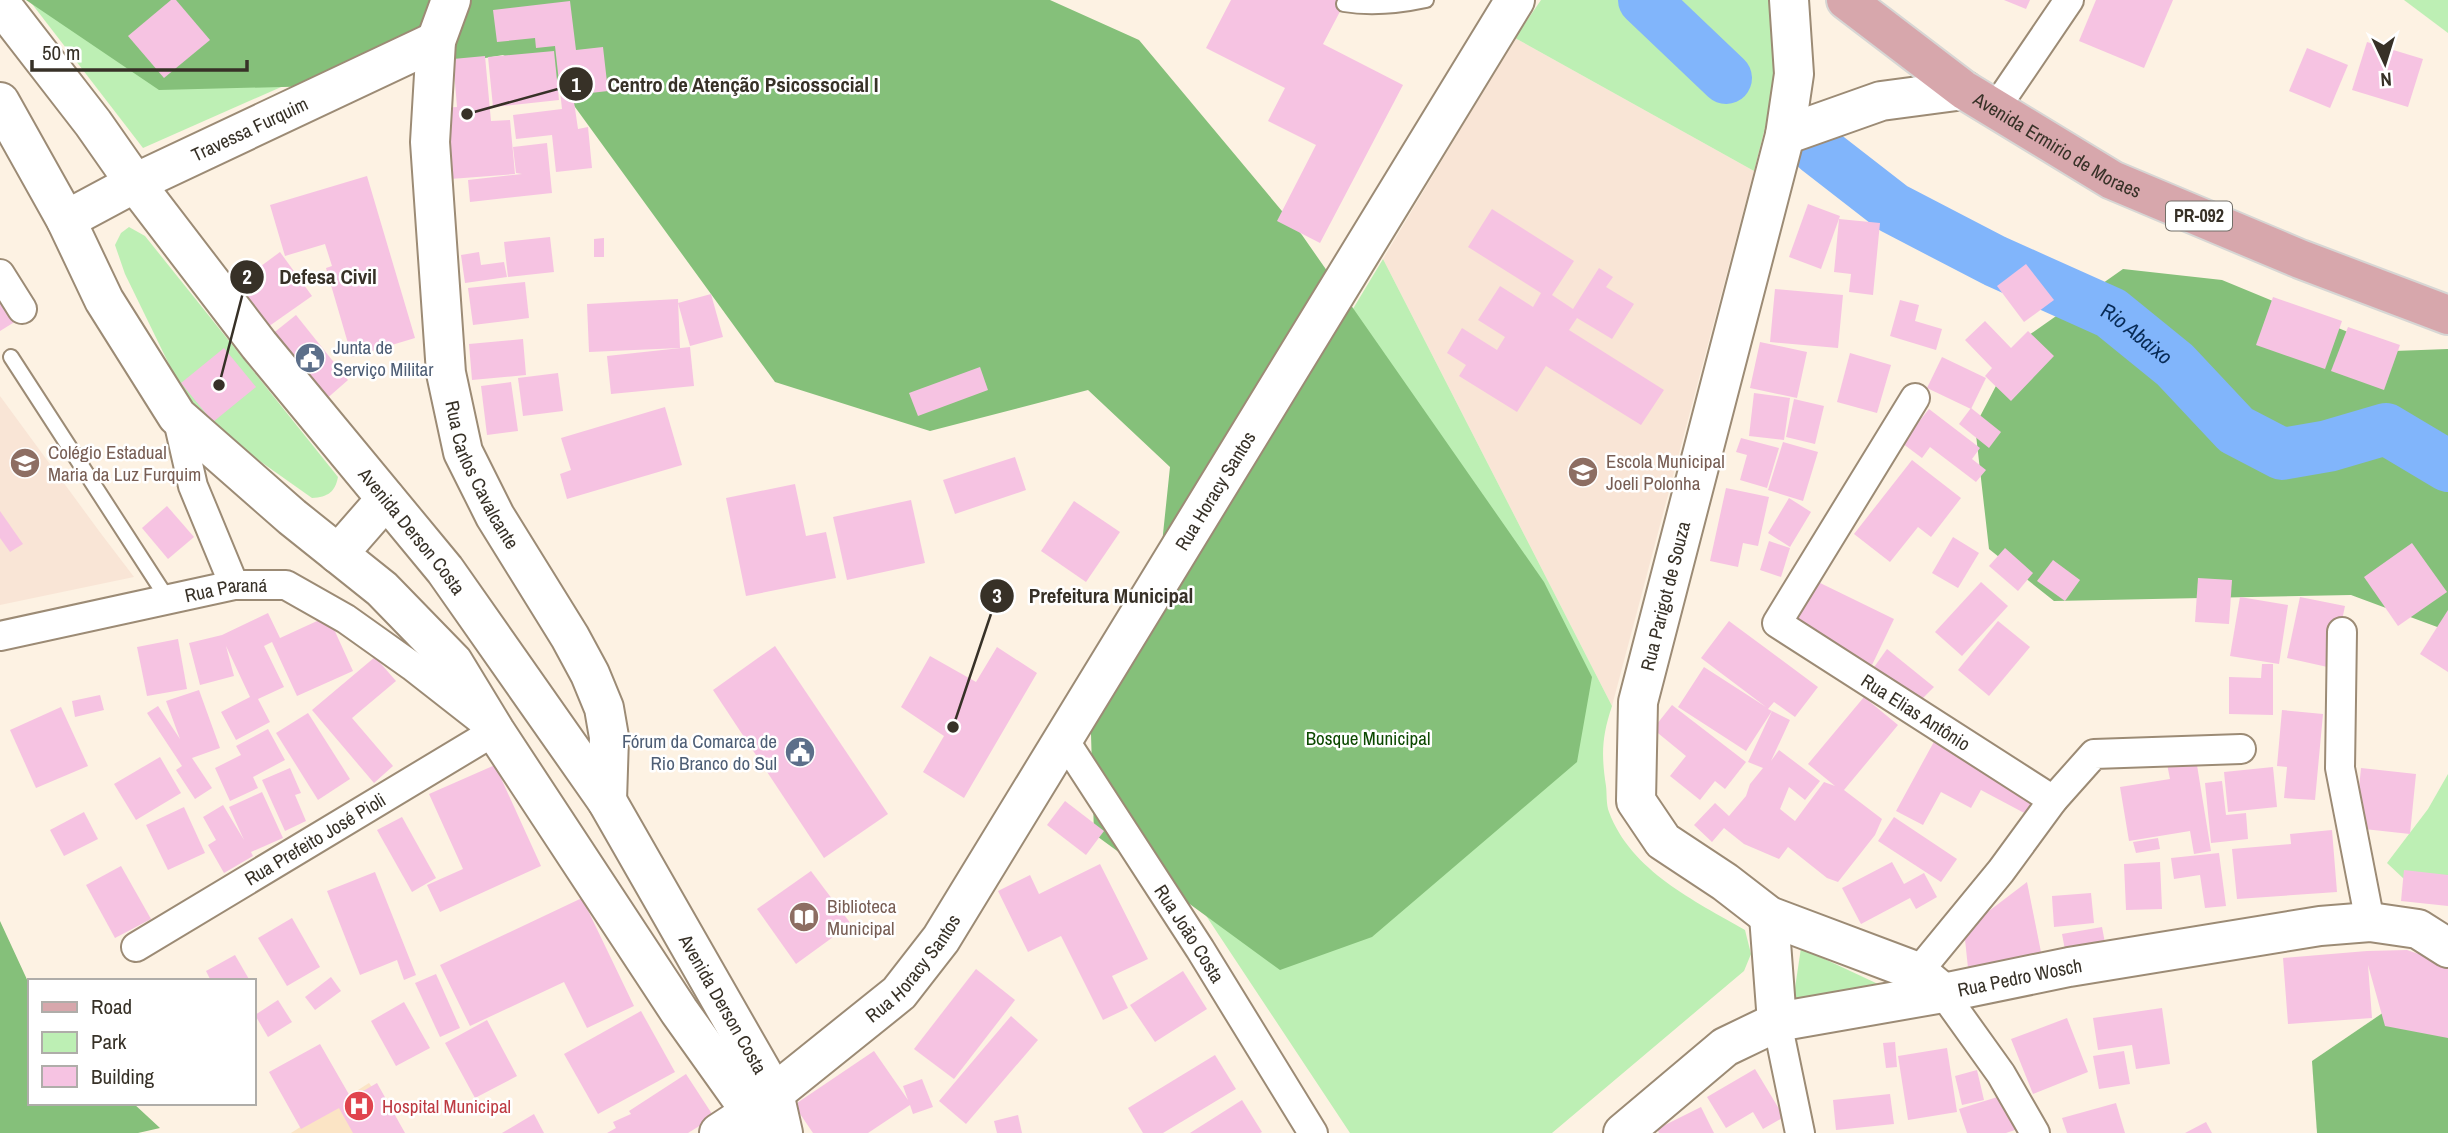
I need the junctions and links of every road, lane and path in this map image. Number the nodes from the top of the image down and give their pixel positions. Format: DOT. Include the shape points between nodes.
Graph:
graph roads {
  1 [pos="451,0"];
  2 [pos="1426,0"];
  3 [pos="1515,0"];
  4 [pos="1789,0"];
  5 [pos="1846,0"];
  6 [pos="2069,0"];
  7 [pos="0,3"];
  8 [pos="1344,4"];
  9 [pos="436,41"];
  10 [pos="1980,99"];
  11 [pos="0,102"];
  12 [pos="1784,135"];
  13 [pos="135,183"];
  14 [pos="66,220"];
  15 [pos="0,274"];
  16 [pos="22,309"];
  17 [pos="2448,315"];
  18 [pos="11,356"];
  19 [pos="1915,398"];
  20 [pos="177,416"];
  21 [pos="386,499"];
  22 [pos="338,554"];
  23 [pos="234,585"];
  24 [pos="167,598"];
  25 [pos="2342,632"];
  26 [pos="0,636"];
  27 [pos="495,730"];
  28 [pos="1063,738"];
  29 [pos="2241,748"];
  30 [pos="2053,800"];
  31 [pos="607,801"];
  32 [pos="1769,916"];
  33 [pos="2370,922"];
  34 [pos="136,947"];
  35 [pos="2448,948"];
  36 [pos="1931,982"];
  37 [pos="1777,1022"];
  38 [pos="766,1113"];
  39 [pos="719,1133"];
  40 [pos="783,1133"];
  41 [pos="1313,1133"];
  42 [pos="1623,1133"];
  43 [pos="1800,1133"];
  44 [pos="2035,1133"];
  1 -- 9 [label="street, Rua Carlos Cavalcante"];
  2 -- 8 [label="lane" via="1365,8"];
  3 -- 28 [label="street, Rua Horacy Santos"];
  4 -- 12 [label="street, Rua Parigot de Souza" via="1794,75"];
  5 -- 10 [label="main road, Avenida Ermirio de Moraes / PR-092"];
  6 -- 10 [label="street"];
  7 -- 13 [label="street, Avenida Derson Costa"];
  9 -- 13 [label="street, Travessa Furquim"];
  9 -- 31 [label="street, Rua Carlos Cavalcante" via="430,142 438,280 446,373 463,452 495,516 590,674 604,708 609,737"];
  10 -- 12 [label="street" via="1881,101"];
  10 -- 17 [label="main road, Avenida Ermirio de Moraes / PR-092" via="2112,180"];
  11 -- 14 [label="street, Avenida Derson Costa"];
  12 -- 32 [label="street, Rua Parigot de Souza" via="1638,702 1636,801 1663,841"];
  13 -- 14 [label="street, Travessa Furquim"];
  13 -- 21 [label="street, Avenida Derson Costa" via="259,345"];
  14 -- 20 [label="street, Avenida Derson Costa" via="104,300"];
  15 -- 16 [label="street"];
  18 -- 24 [label="lane"];
  19 -- 30 [label="street, Rua Elias Antônio" via="1777,623"];
  20 -- 22 [label="street, Avenida Derson Costa"];
  20 -- 23 [label="street" via="193,486"];
  21 -- 22 [label="street"];
  21 -- 31 [label="street, Avenida Derson Costa" via="445,570"];
  22 -- 27 [label="street, Avenida Derson Costa" via="382,589 453,662"];
  23 -- 24 [label="street, Rua Paraná"];
  23 -- 27 [label="street, Rua Paraná" via="286,585 345,619"];
  24 -- 26 [label="street, Rua Paraná"];
  25 -- 33 [label="street" via="2340,768"];
  27 -- 34 [label="street, Rua Prefeito José Pioli"];
  27 -- 38 [label="street, Avenida Derson Costa" via="679,1011"];
  28 -- 38 [label="street, Rua Horacy Santos" via="941,939 900,993"];
  28 -- 41 [label="street, Rua João Costa"];
  29 -- 30 [label="street" via="2094,754"];
  30 -- 36 [label="street" via="2001,871"];
  31 -- 38 [label="street, Avenida Derson Costa"];
  32 -- 36 [label="street, Rua Parigot de Souza"];
  32 -- 37 [label="street"];
  33 -- 35 [label="street, Rua Pedro Wosch" via="2418,929"];
  33 -- 36 [label="street, Rua Pedro Wosch" via="2069,967"];
  36 -- 37 [label="street, Rua Pedro Wosch"];
  36 -- 44 [label="street" via="2001,1074"];
  37 -- 42 [label="street, Rua Pedro Wosch" via="1725,1047"];
  37 -- 43 [label="street"];
  38 -- 39 [label="street, Rua Horacy Santos"];
  38 -- 40 [label="street"];
}
